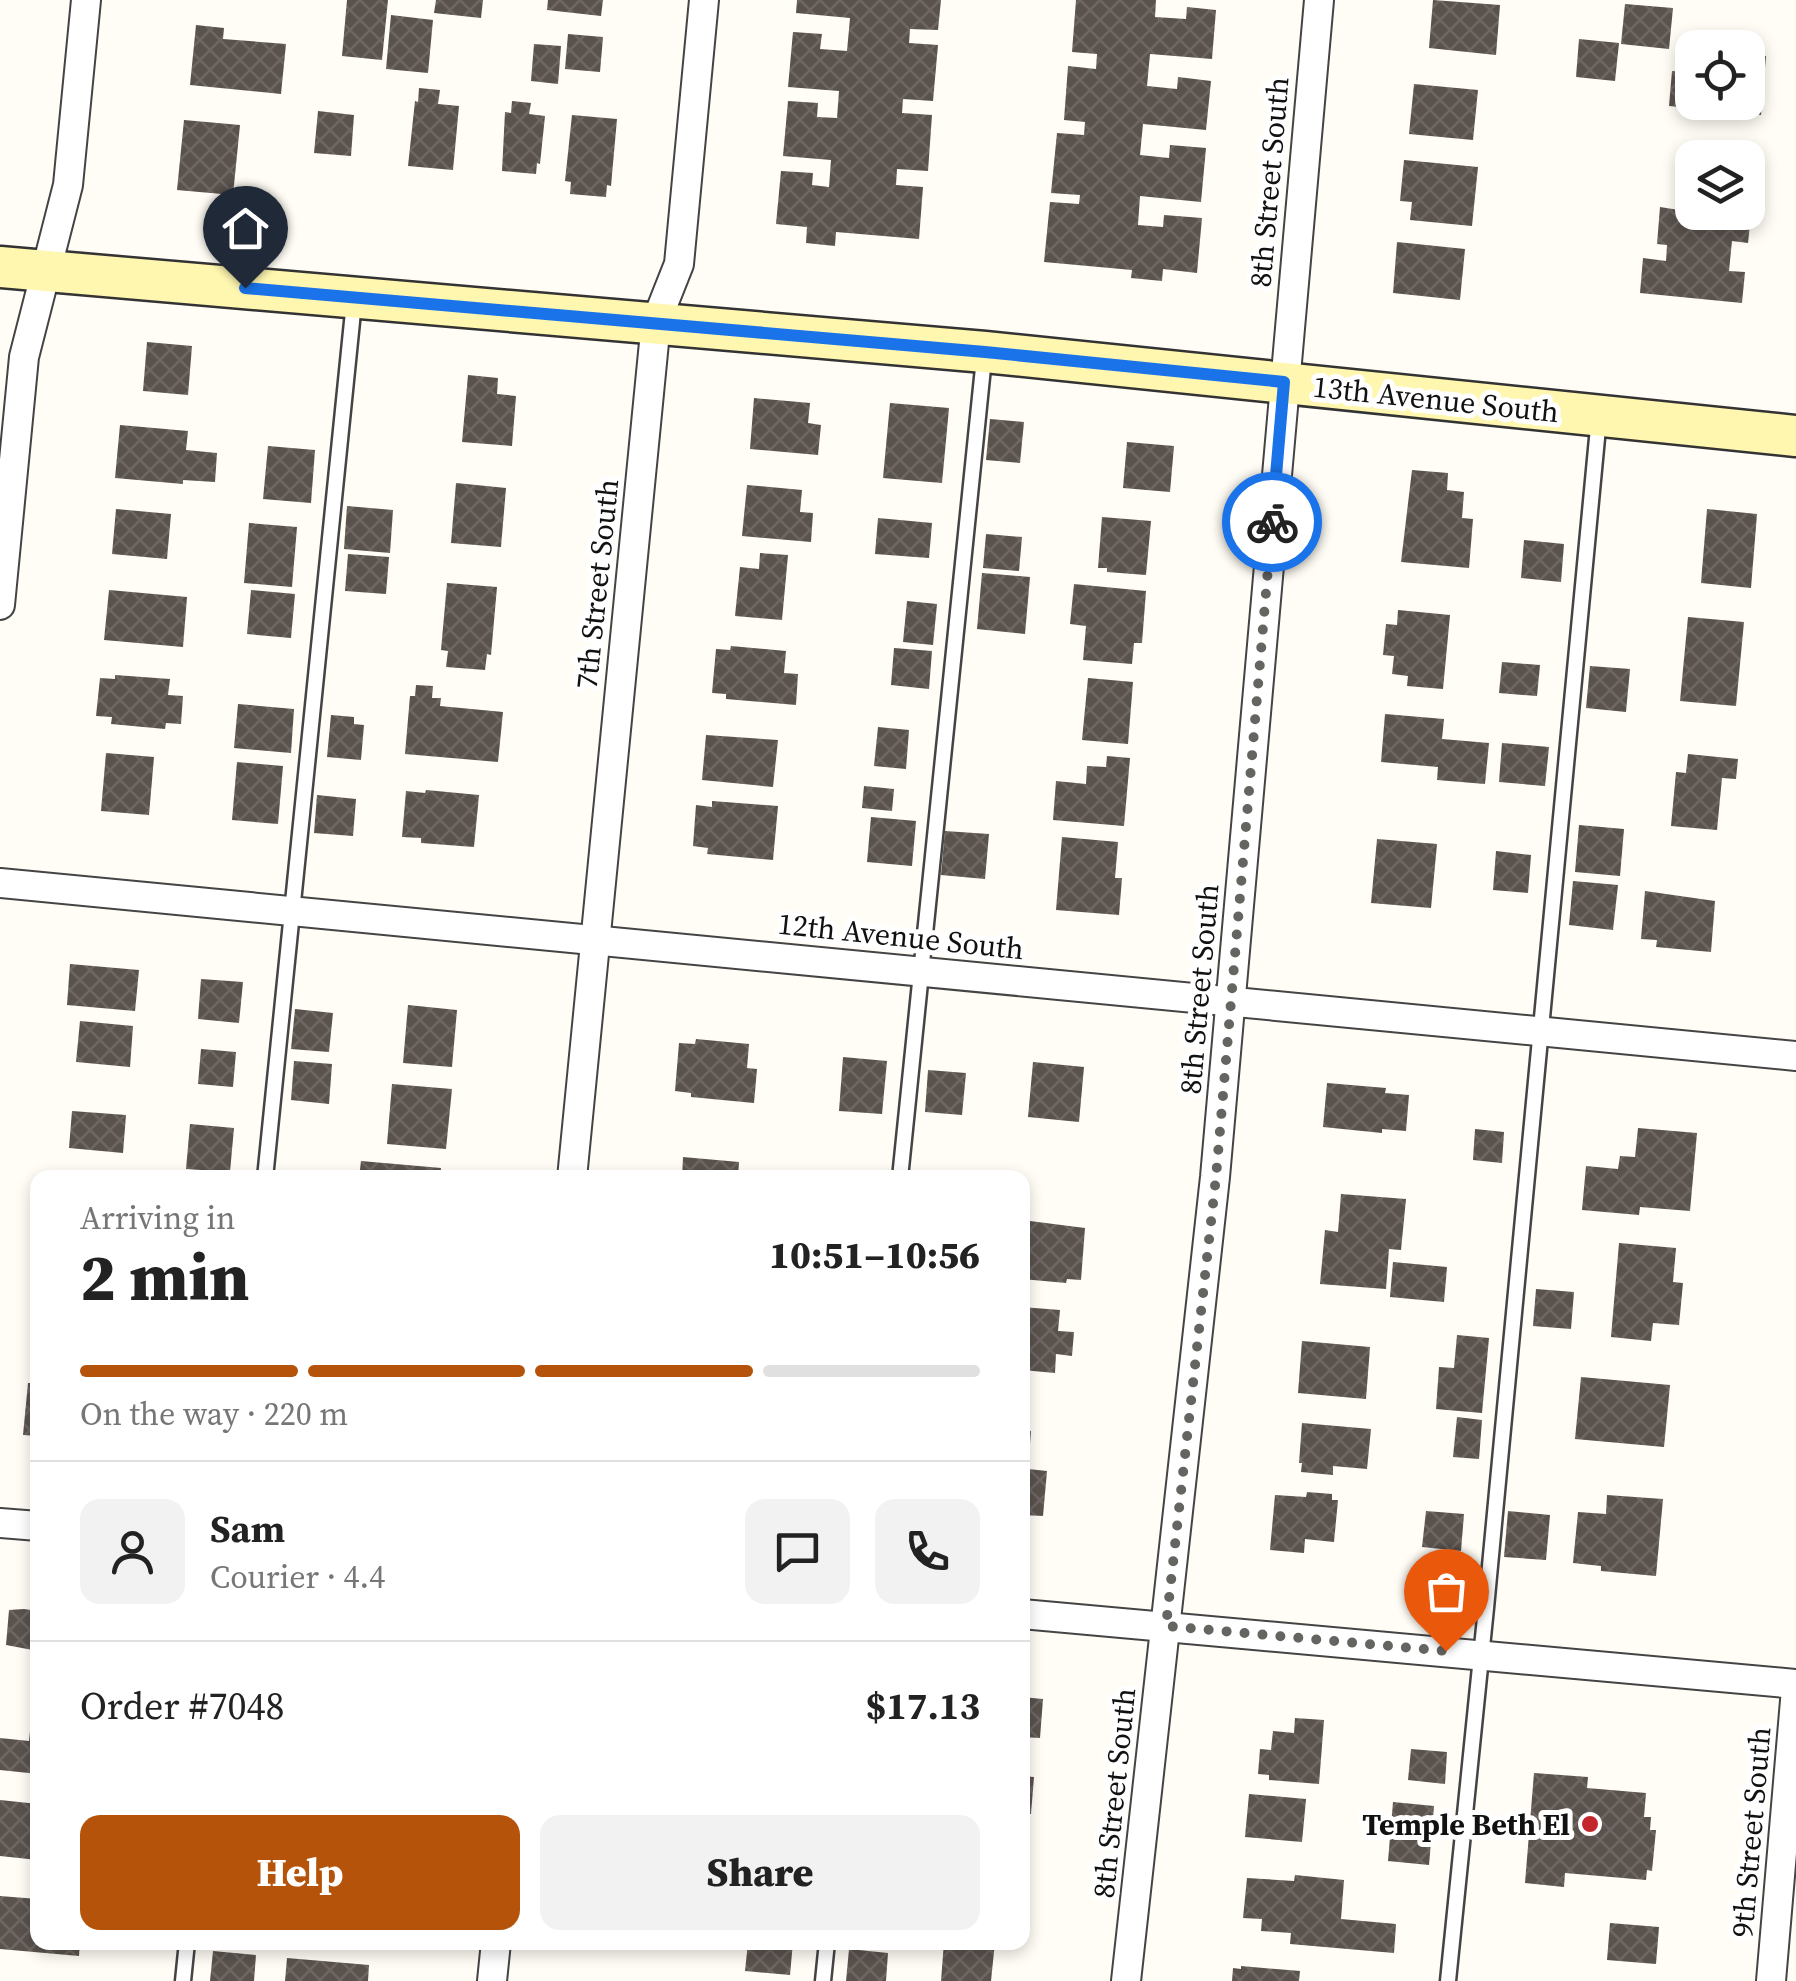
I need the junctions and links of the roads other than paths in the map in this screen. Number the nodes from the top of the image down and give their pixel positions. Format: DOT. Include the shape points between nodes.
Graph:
graph roads {
  1 [pos="86,0"];
  2 [pos="704,0"];
  3 [pos="1319,0"];
  4 [pos="0,267"];
  5 [pos="46,272"];
  6 [pos="355,297"];
  7 [pos="656,322"];
  8 [pos="985,352"];
  9 [pos="1284,382"];
  10 [pos="1598,416"];
  11 [pos="1796,436"];
  12 [pos="0,605"];
  13 [pos="0,882"];
  14 [pos="292,910"];
  15 [pos="595,939"];
  16 [pos="922,970"];
  17 [pos="1230,1000"];
  18 [pos="1541,1031"];
  19 [pos="1796,1056"];
  20 [pos="266,1170"];
  21 [pos="573,1170"];
  22 [pos="901,1170"];
  23 [pos="0,1523"];
  24 [pos="30,1525"];
  25 [pos="1030,1615"];
  26 [pos="1166,1626"];
  27 [pos="1482,1654"];
  28 [pos="1796,1686"];
  29 [pos="186,1950"];
  30 [pos="495,1950"];
  31 [pos="826,1950"];
  32 [pos="183,1981"];
  33 [pos="492,1981"];
  34 [pos="823,1981"];
  35 [pos="1126,1981"];
  36 [pos="1448,1981"];
  37 [pos="1771,1981"];
  1 -- 5 [label="street" via="68,184"];
  2 -- 7 [label="street, 7th Street South" via="679,264"];
  3 -- 9 [label="street, 8th Street South"];
  4 -- 5 [label="street, 13th Avenue South"];
  5 -- 6 [label="street, 13th Avenue South"];
  5 -- 12 [label="street" via="24,357"];
  6 -- 7 [label="street, 13th Avenue South"];
  6 -- 14 [label="lane"];
  7 -- 8 [label="street, 13th Avenue South"];
  7 -- 15 [label="street, 7th Street South"];
  8 -- 9 [label="street, 13th Avenue South"];
  8 -- 16 [label="lane"];
  9 -- 10 [label="street, 13th Avenue South"];
  9 -- 17 [label="street, 8th Street South"];
  10 -- 11 [label="street, 13th Avenue South"];
  10 -- 18 [label="lane"];
  13 -- 14 [label="street, 12th Avenue South"];
  14 -- 15 [label="street, 12th Avenue South"];
  14 -- 20 [label="lane"];
  15 -- 16 [label="street, 12th Avenue South"];
  15 -- 21 [label="street, 7th Street South"];
  16 -- 17 [label="street, 12th Avenue South"];
  16 -- 22 [label="lane"];
  17 -- 18 [label="street, 12th Avenue South"];
  17 -- 26 [label="street, 8th Street South"];
  18 -- 19 [label="street, 12th Avenue South"];
  18 -- 27 [label="lane"];
  23 -- 24 [label="street"];
  25 -- 26 [label="street"];
  26 -- 27 [label="street"];
  26 -- 35 [label="street, 8th Street South"];
  27 -- 28 [label="street"];
  27 -- 36 [label="lane"];
  28 -- 37 [label="street, 9th Street South"];
  29 -- 32 [label="lane"];
  30 -- 33 [label="street"];
  31 -- 34 [label="lane"];
}
